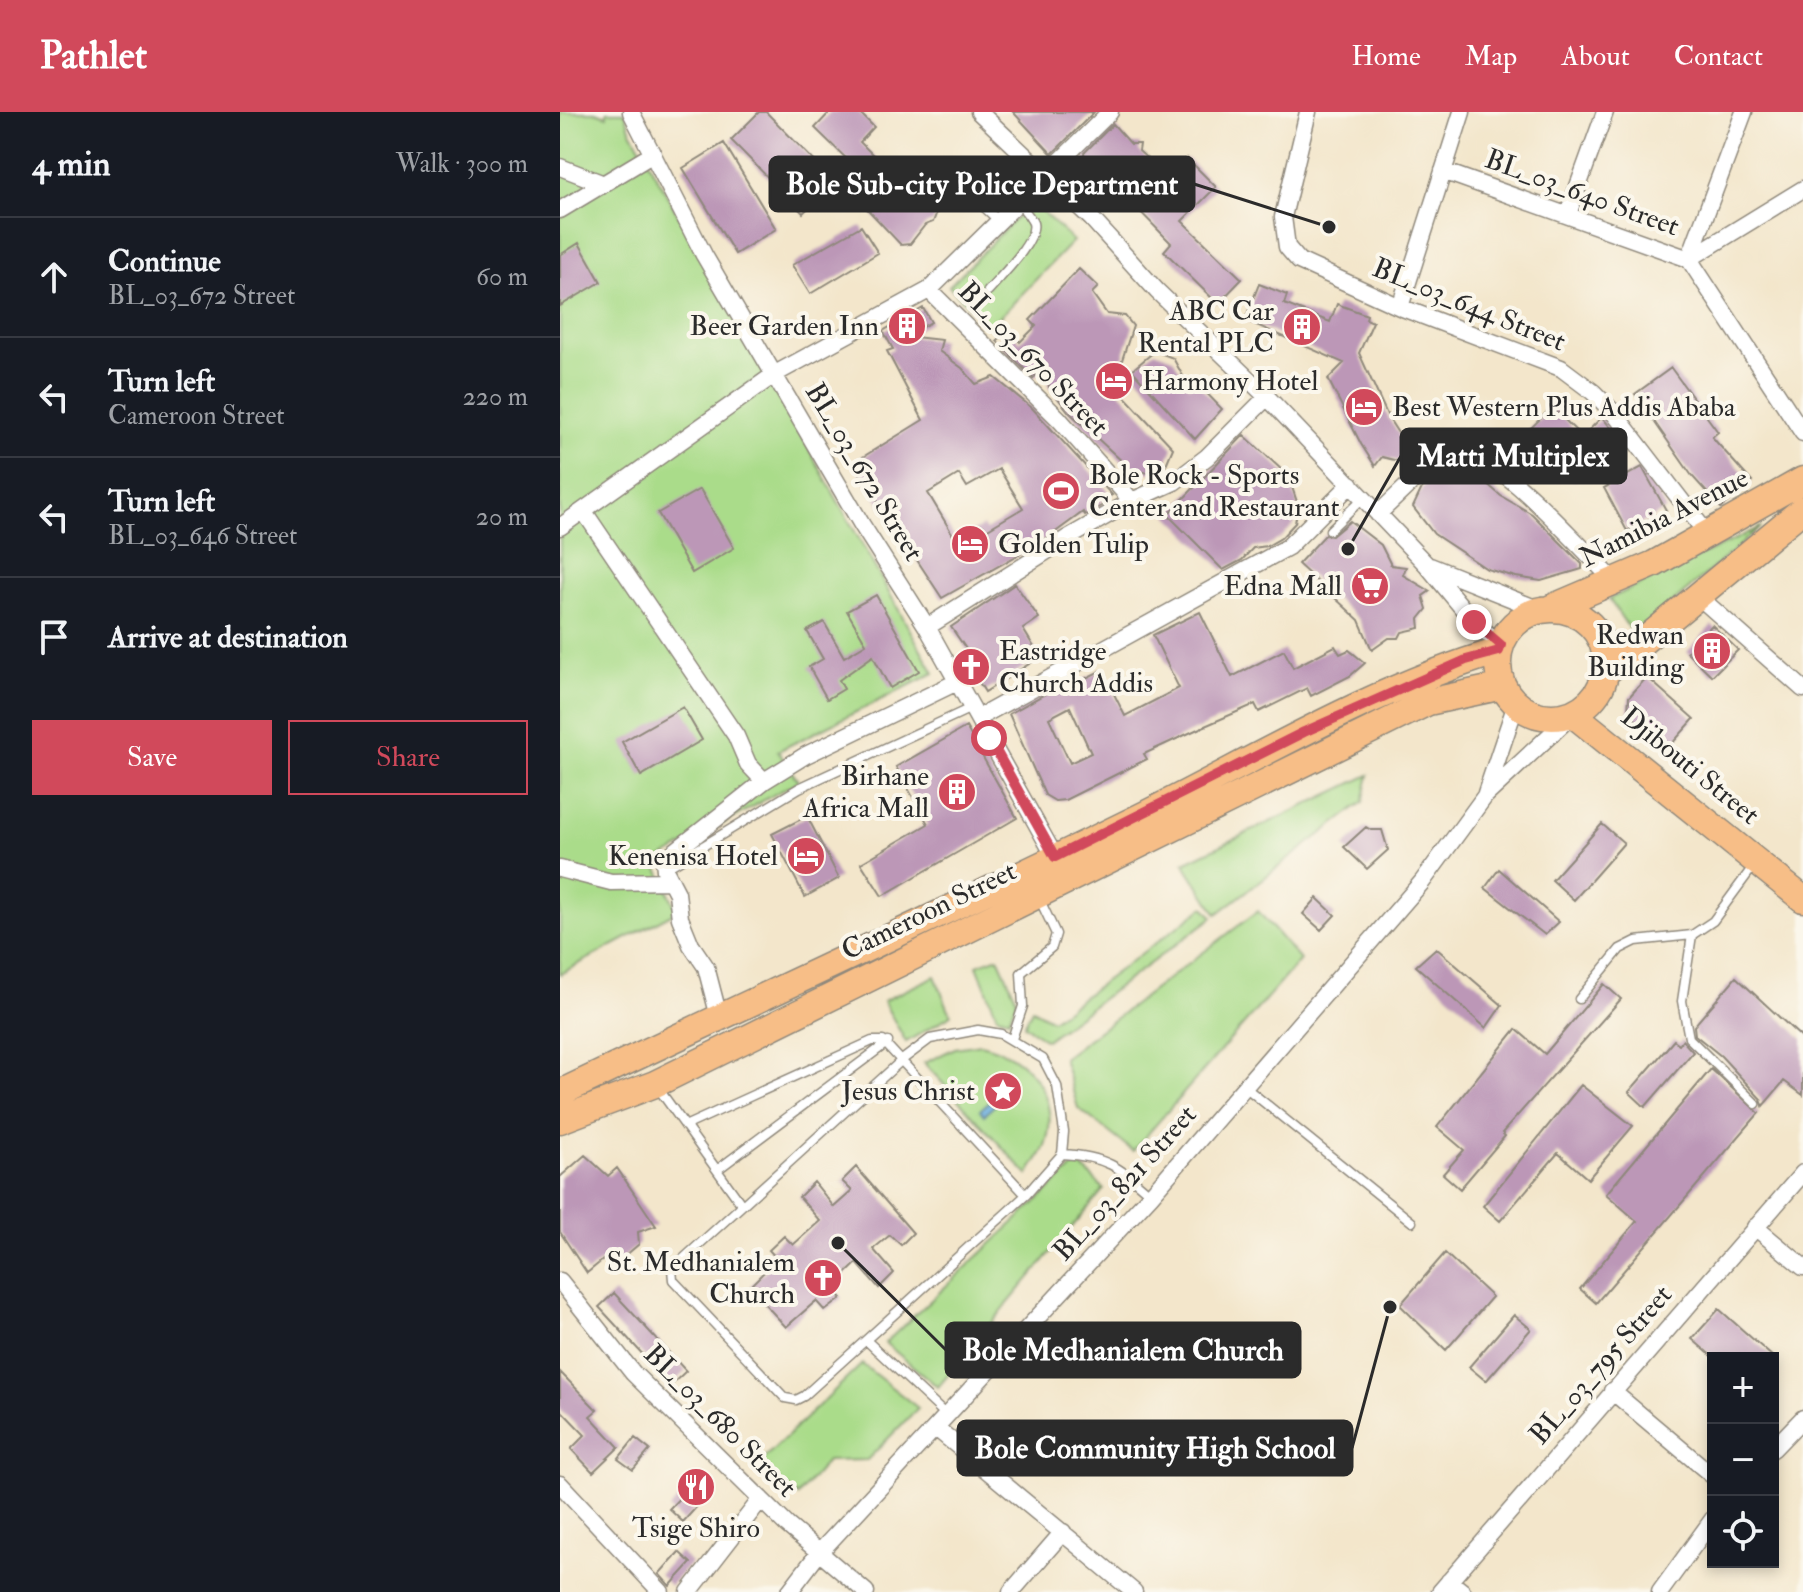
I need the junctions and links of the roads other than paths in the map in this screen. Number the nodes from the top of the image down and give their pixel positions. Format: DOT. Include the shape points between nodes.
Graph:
graph roads {
  1 [pos="631,112"];
  2 [pos="979,112"];
  3 [pos="1110,112"];
  4 [pos="1308,112"];
  5 [pos="1462,112"];
  6 [pos="1605,112"];
  7 [pos="1744,112"];
  8 [pos="653,154"];
  9 [pos="560,167"];
  10 [pos="1443,171"];
  11 [pos="1045,174"];
  12 [pos="958,183"];
  13 [pos="604,184"];
  14 [pos="1803,189"];
  15 [pos="1017,202"];
  16 [pos="560,210"];
  17 [pos="1568,214"];
  18 [pos="999,221"];
  19 [pos="1689,259"];
  20 [pos="929,290"];
  21 [pos="988,291"];
  22 [pos="1400,307"];
  23 [pos="775,374"];
  24 [pos="1267,397"];
  25 [pos="1803,433"];
  26 [pos="1803,480"];
  27 [pos="1351,484"];
  28 [pos="1363,497"];
  29 [pos="1132,501"];
  30 [pos="1803,509"];
  31 [pos="585,513"];
  32 [pos="1378,514"];
  33 [pos="560,527"];
  34 [pos="1330,530"];
  35 [pos="1707,534"];
  36 [pos="1426,564"];
  37 [pos="1614,581"];
  38 [pos="1698,596"];
  39 [pos="1545,609"];
  40 [pos="927,627"];
  41 [pos="1500,648"];
  42 [pos="1606,672"];
  43 [pos="957,682"];
  44 [pos="1803,689"];
  45 [pos="1509,695"];
  46 [pos="1582,708"];
  47 [pos="975,713"];
  48 [pos="764,781"];
  49 [pos="1485,796"];
  50 [pos="1055,857"];
  51 [pos="1757,861"];
  52 [pos="560,869"];
  53 [pos="668,876"];
  54 [pos="1803,888"];
  55 [pos="1036,894"];
  56 [pos="1803,899"];
  57 [pos="966,916"];
  58 [pos="1692,935"];
  59 [pos="1579,999"];
  60 [pos="719,1017"];
  61 [pos="1012,1039"];
  62 [pos="888,1042"];
  63 [pos="902,1060"];
  64 [pos="655,1084"];
  65 [pos="1245,1087"];
  66 [pos="560,1093"];
  67 [pos="1756,1104"];
  68 [pos="560,1120"];
  69 [pos="685,1126"];
  70 [pos="1062,1154"];
  71 [pos="717,1170"];
  72 [pos="1803,1173"];
  73 [pos="1026,1195"];
  74 [pos="1151,1195"];
  75 [pos="742,1205"];
  76 [pos="1412,1222"];
  77 [pos="1755,1227"];
  78 [pos="1803,1267"];
  79 [pos="560,1282"];
  80 [pos="866,1340"];
  81 [pos="1612,1391"];
  82 [pos="1803,1418"];
  83 [pos="942,1422"];
  84 [pos="1779,1443"];
  85 [pos="1707,1471"];
  86 [pos="560,1484"];
  87 [pos="761,1499"];
  88 [pos="1707,1527"];
  89 [pos="1063,1532"];
  90 [pos="818,1554"];
  91 [pos="1451,1588"];
  92 [pos="661,1592"];
  93 [pos="689,1592"];
  94 [pos="789,1592"];
  95 [pos="866,1592"];
  96 [pos="1011,1592"];
  97 [pos="1134,1592"];
  98 [pos="1660,1592"];
  1 -- 8 [label="street, BL_03_672 Street"];
  2 -- 11 [label="street"];
  3 -- 11 [label="street"];
  4 -- 22 [label="street, BL_03_644 Street" via="1283,217 1287,247 1299,261"];
  5 -- 10 [label="street"];
  6 -- 17 [label="street"];
  7 -- 19 [label="street"];
  8 -- 13 [label="street"];
  8 -- 23 [label="street, BL_03_672 Street" via="704,255"];
  9 -- 13 [label="street"];
  10 -- 17 [label="street, BL_03_640 Street"];
  10 -- 22 [label="street"];
  11 -- 15 [label="street"];
  11 -- 24 [label="street"];
  12 -- 18 [label="lane"];
  13 -- 16 [label="street"];
  14 -- 19 [label="street"];
  15 -- 18 [label="street"];
  15 -- 21 [label="lane" via="1034,231"];
  17 -- 19 [label="street, BL_03_640 Street"];
  18 -- 20 [label="street"];
  19 -- 25 [label="street, BL_03_640 Street"];
  20 -- 23 [label="street"];
  20 -- 29 [label="street, BL_03_670 Street" via="1059,419"];
  22 -- 35 [label="street, BL_03_644 Street" via="1561,368 1593,392 1652,459"];
  23 -- 31 [label="street"];
  23 -- 40 [label="street, BL_03_672 Street"];
  24 -- 27 [label="street"];
  24 -- 29 [label="street" via="1207,457 1174,482"];
  26 -- 35 [label="main road, Namibia Avenue"];
  27 -- 28 [label="street"];
  27 -- 47 [label="street" via="1288,547"];
  28 -- 32 [label="street"];
  28 -- 34 [label="lane"];
  29 -- 40 [label="street"];
  30 -- 38 [label="main road"];
  31 -- 33 [label="street"];
  31 -- 48 [label="street"];
  32 -- 36 [label="street"];
  32 -- 37 [label="street" via="1445,450 1459,449 1503,474"];
  35 -- 37 [label="main road, Namibia Avenue"];
  36 -- 39 [label="street"];
  36 -- 41 [label="street"];
  37 -- 39 [label="main road, Namibia Avenue"];
  38 -- 42 [label="main road"];
  38 -- 44 [label="street"];
  39 -- 41 [label="main road" via="1514,624"];
  39 -- 42 [label="main road" via="1577,614 1591,624 1607,655"];
  40 -- 43 [label="street, BL_03_672 Street"];
  41 -- 45 [label="main road" via="1498,669"];
  41 -- 50 [label="main road, Cameroon Street" via="1304,732"];
  42 -- 46 [label="main road"];
  43 -- 47 [label="street, BL_03_672 Street"];
  43 -- 48 [label="street"];
  45 -- 46 [label="main road" via="1539,717"];
  45 -- 49 [label="street"];
  45 -- 55 [label="main road, Cameroon Street" via="1428,702"];
  46 -- 49 [label="street"];
  46 -- 51 [label="main road, Djibouti Street"];
  46 -- 54 [label="main road"];
  47 -- 50 [label="street, BL_03_672 Street"];
  47 -- 53 [label="lane" via="799,788"];
  48 -- 53 [label="street" via="664,860"];
  49 -- 65 [label="street, BL_03_821 Street" via="1422,882"];
  50 -- 57 [label="main road, Cameroon Street"];
  51 -- 56 [label="main road, Djibouti Street"];
  51 -- 58 [label="lane" via="1713,921"];
  52 -- 53 [label="street" via="611,882"];
  53 -- 60 [label="street" via="691,945 706,967"];
  55 -- 57 [label="main road, Cameroon Street"];
  55 -- 61 [label="lane" via="1056,934 1052,947 1021,973 1023,1006"];
  57 -- 60 [label="main road, Cameroon Street"];
  57 -- 64 [label="main road, Cameroon Street"];
  58 -- 59 [label="lane" via="1636,941 1620,949"];
  58 -- 67 [label="lane" via="1682,1001 1689,1038"];
  60 -- 66 [label="main road, Cameroon Street"];
  61 -- 63 [label="lane" via="978,1030 954,1033 930,1039"];
  61 -- 70 [label="lane" via="1043,1059 1057,1086"];
  62 -- 63 [label="lane"];
  62 -- 69 [label="lane" via="872,1041"];
  62 -- 71 [label="lane"];
  63 -- 73 [label="lane"];
  63 -- 75 [label="lane"];
  64 -- 68 [label="main road, Cameroon Street"];
  64 -- 69 [label="lane"];
  65 -- 74 [label="street, BL_03_821 Street"];
  65 -- 76 [label="lane"];
  69 -- 71 [label="lane"];
  70 -- 73 [label="lane"];
  70 -- 74 [label="lane" via="1107,1161"];
  71 -- 75 [label="lane"];
  72 -- 77 [label="street, BL_03_795 Street"];
  73 -- 80 [label="lane"];
  74 -- 83 [label="street, BL_03_821 Street"];
  75 -- 80 [label="lane" via="672,1269 673,1280 775,1392 796,1400 804,1396"];
  77 -- 78 [label="street"];
  77 -- 81 [label="street, BL_03_795 Street"];
  79 -- 87 [label="street, BL_03_680 Street" via="633,1373"];
  80 -- 83 [label="lane"];
  81 -- 85 [label="street"];
  81 -- 91 [label="street, BL_03_795 Street"];
  82 -- 84 [label="street"];
  83 -- 89 [label="street"];
  83 -- 90 [label="street, BL_03_821 Street"];
  86 -- 92 [label="street"];
  87 -- 90 [label="street, BL_03_680 Street"];
  87 -- 93 [label="street"];
  88 -- 98 [label="street"];
  89 -- 96 [label="street"];
  89 -- 97 [label="street"];
  90 -- 94 [label="street, BL_03_821 Street"];
  90 -- 95 [label="street, BL_03_680 Street"];
}
